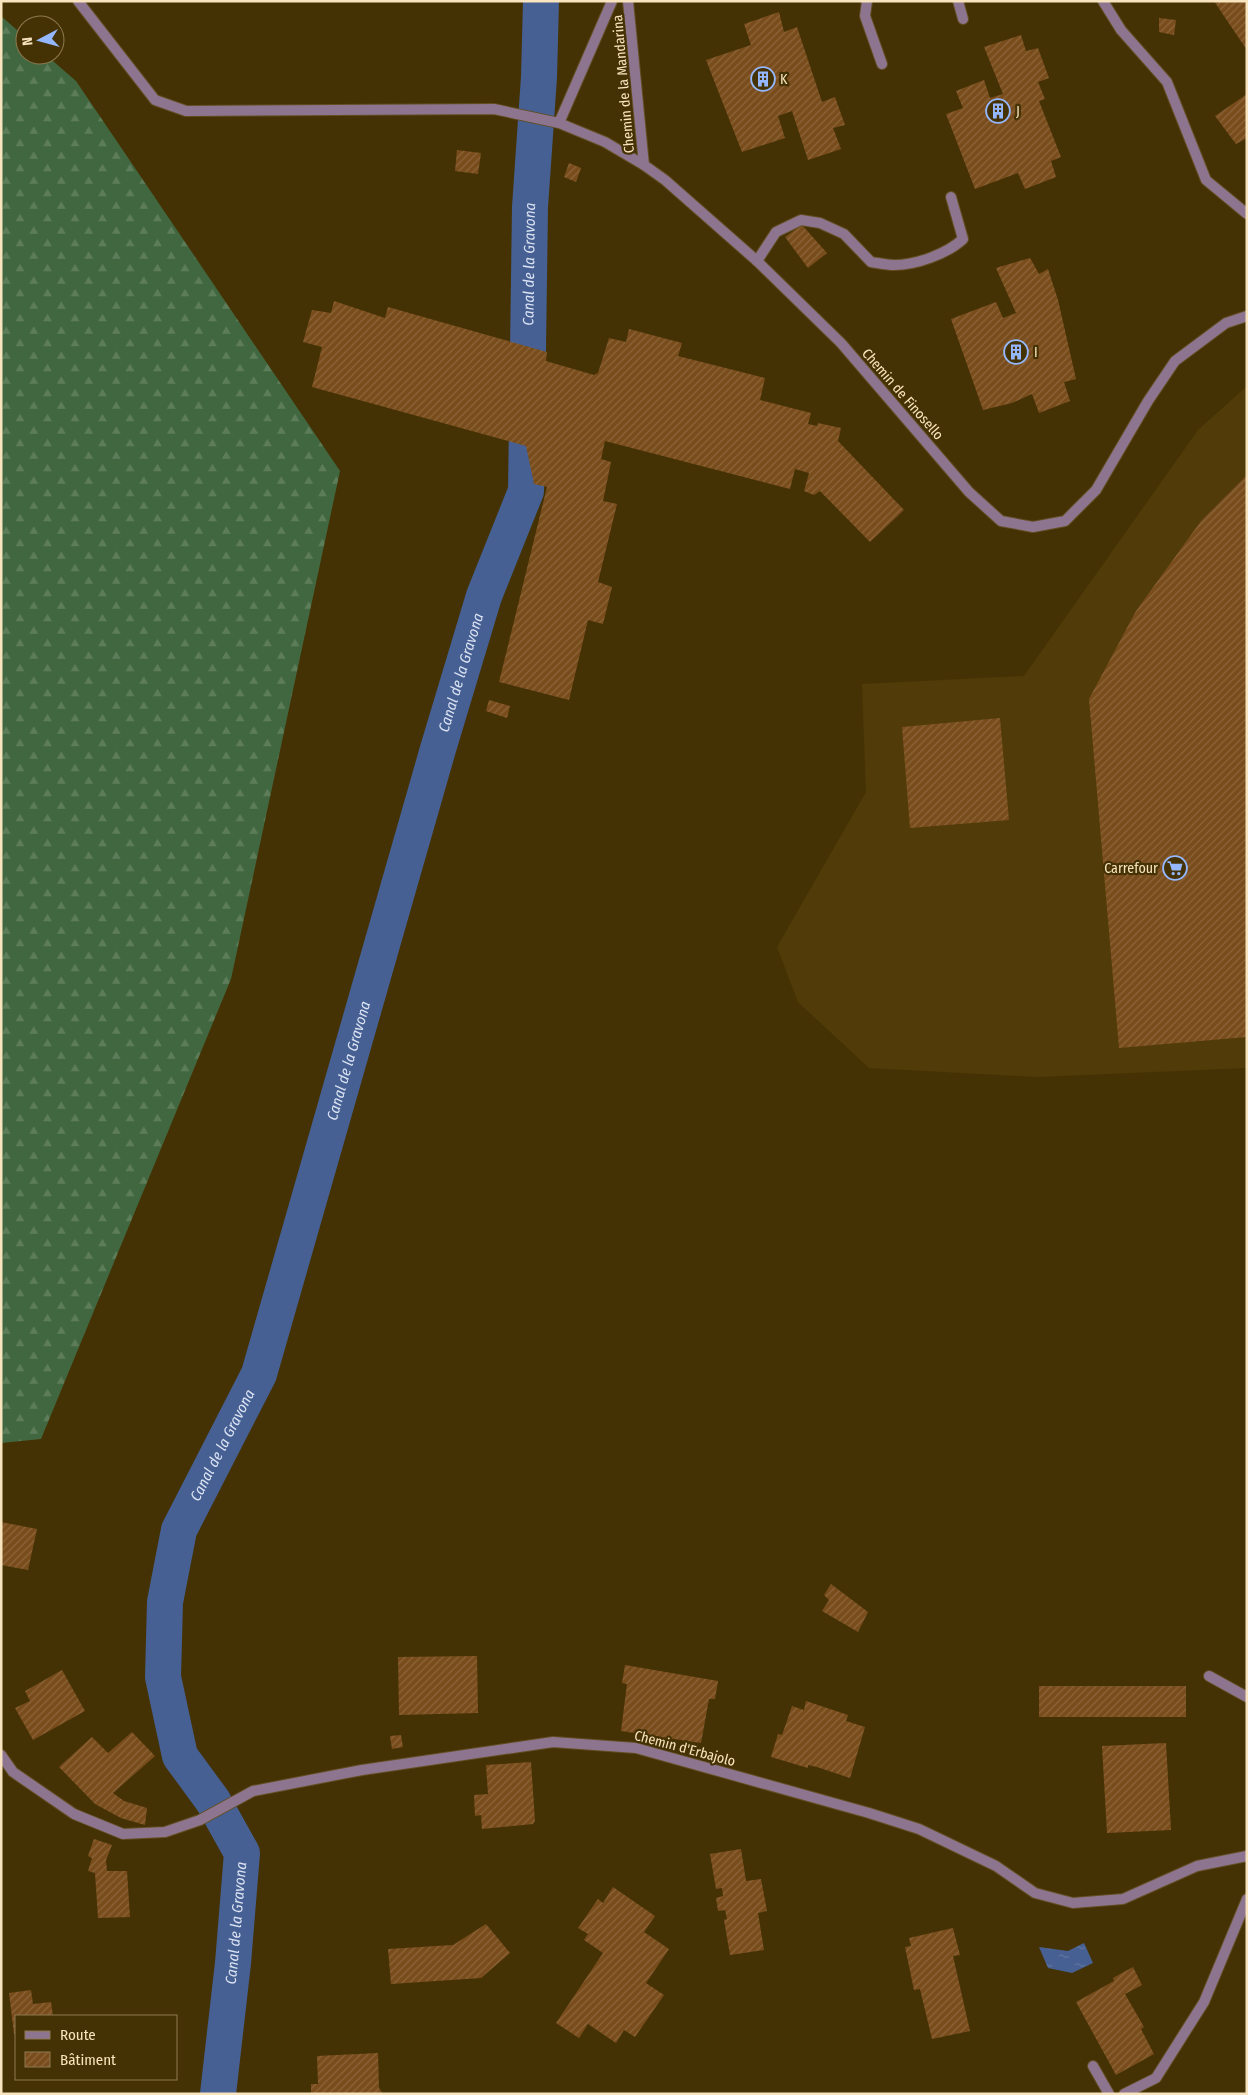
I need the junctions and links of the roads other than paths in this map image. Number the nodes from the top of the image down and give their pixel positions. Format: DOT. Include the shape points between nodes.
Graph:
graph roads {
  1 [pos="78,1"];
  2 [pos="612,1"];
  3 [pos="628,1"];
  4 [pos="867,1"];
  5 [pos="958,1"];
  6 [pos="1103,1"];
  7 [pos="963,19"];
  8 [pos="882,64"];
  9 [pos="559,123"];
  10 [pos="644,165"];
  11 [pos="951,197"];
  12 [pos="1247,214"];
  13 [pos="757,261"];
  14 [pos="1247,316"];
  15 [pos="1209,1676"];
  16 [pos="1247,1698"];
  17 [pos="1,1755"];
  18 [pos="1247,1856"];
  19 [pos="1247,1899"];
  20 [pos="1093,2066"];
  21 [pos="1110,2094"];
  22 [pos="1124,2094"];
  1 -- 9 [label="street, Chemin de Finosello" via="155,100 186,111 494,109"];
  2 -- 9 [label="street, Chemin de la Mandarina"];
  3 -- 10 [label="street, Chemin de la Mandarina"];
  4 -- 8 [label="street" via="865,16"];
  5 -- 7 [label="street"];
  6 -- 12 [label="street" via="1121,30 1167,82 1206,180"];
  9 -- 10 [label="street, Chemin de Finosello" via="605,142"];
  10 -- 13 [label="street, Chemin de Finosello"];
  11 -- 13 [label="street" via="963,239 954,248 930,258 895,265 871,262 844,234 820,223 801,220 776,232"];
  13 -- 14 [label="street, Chemin de Finosello" via="841,343 969,492 1001,521 1033,527 1065,521 1096,490 1175,361 1226,324"];
  15 -- 16 [label="street"];
  17 -- 18 [label="street, Chemin d'Erbajolo" via="13,1772 74,1814 123,1834 165,1832 200,1820 253,1791 362,1770 553,1742 636,1748 919,1829 996,1866 1035,1893 1073,1903 1123,1899 1197,1866"];
  19 -- 22 [label="street" via="1204,2002 1156,2078"];
  20 -- 21 [label="street"];
}
